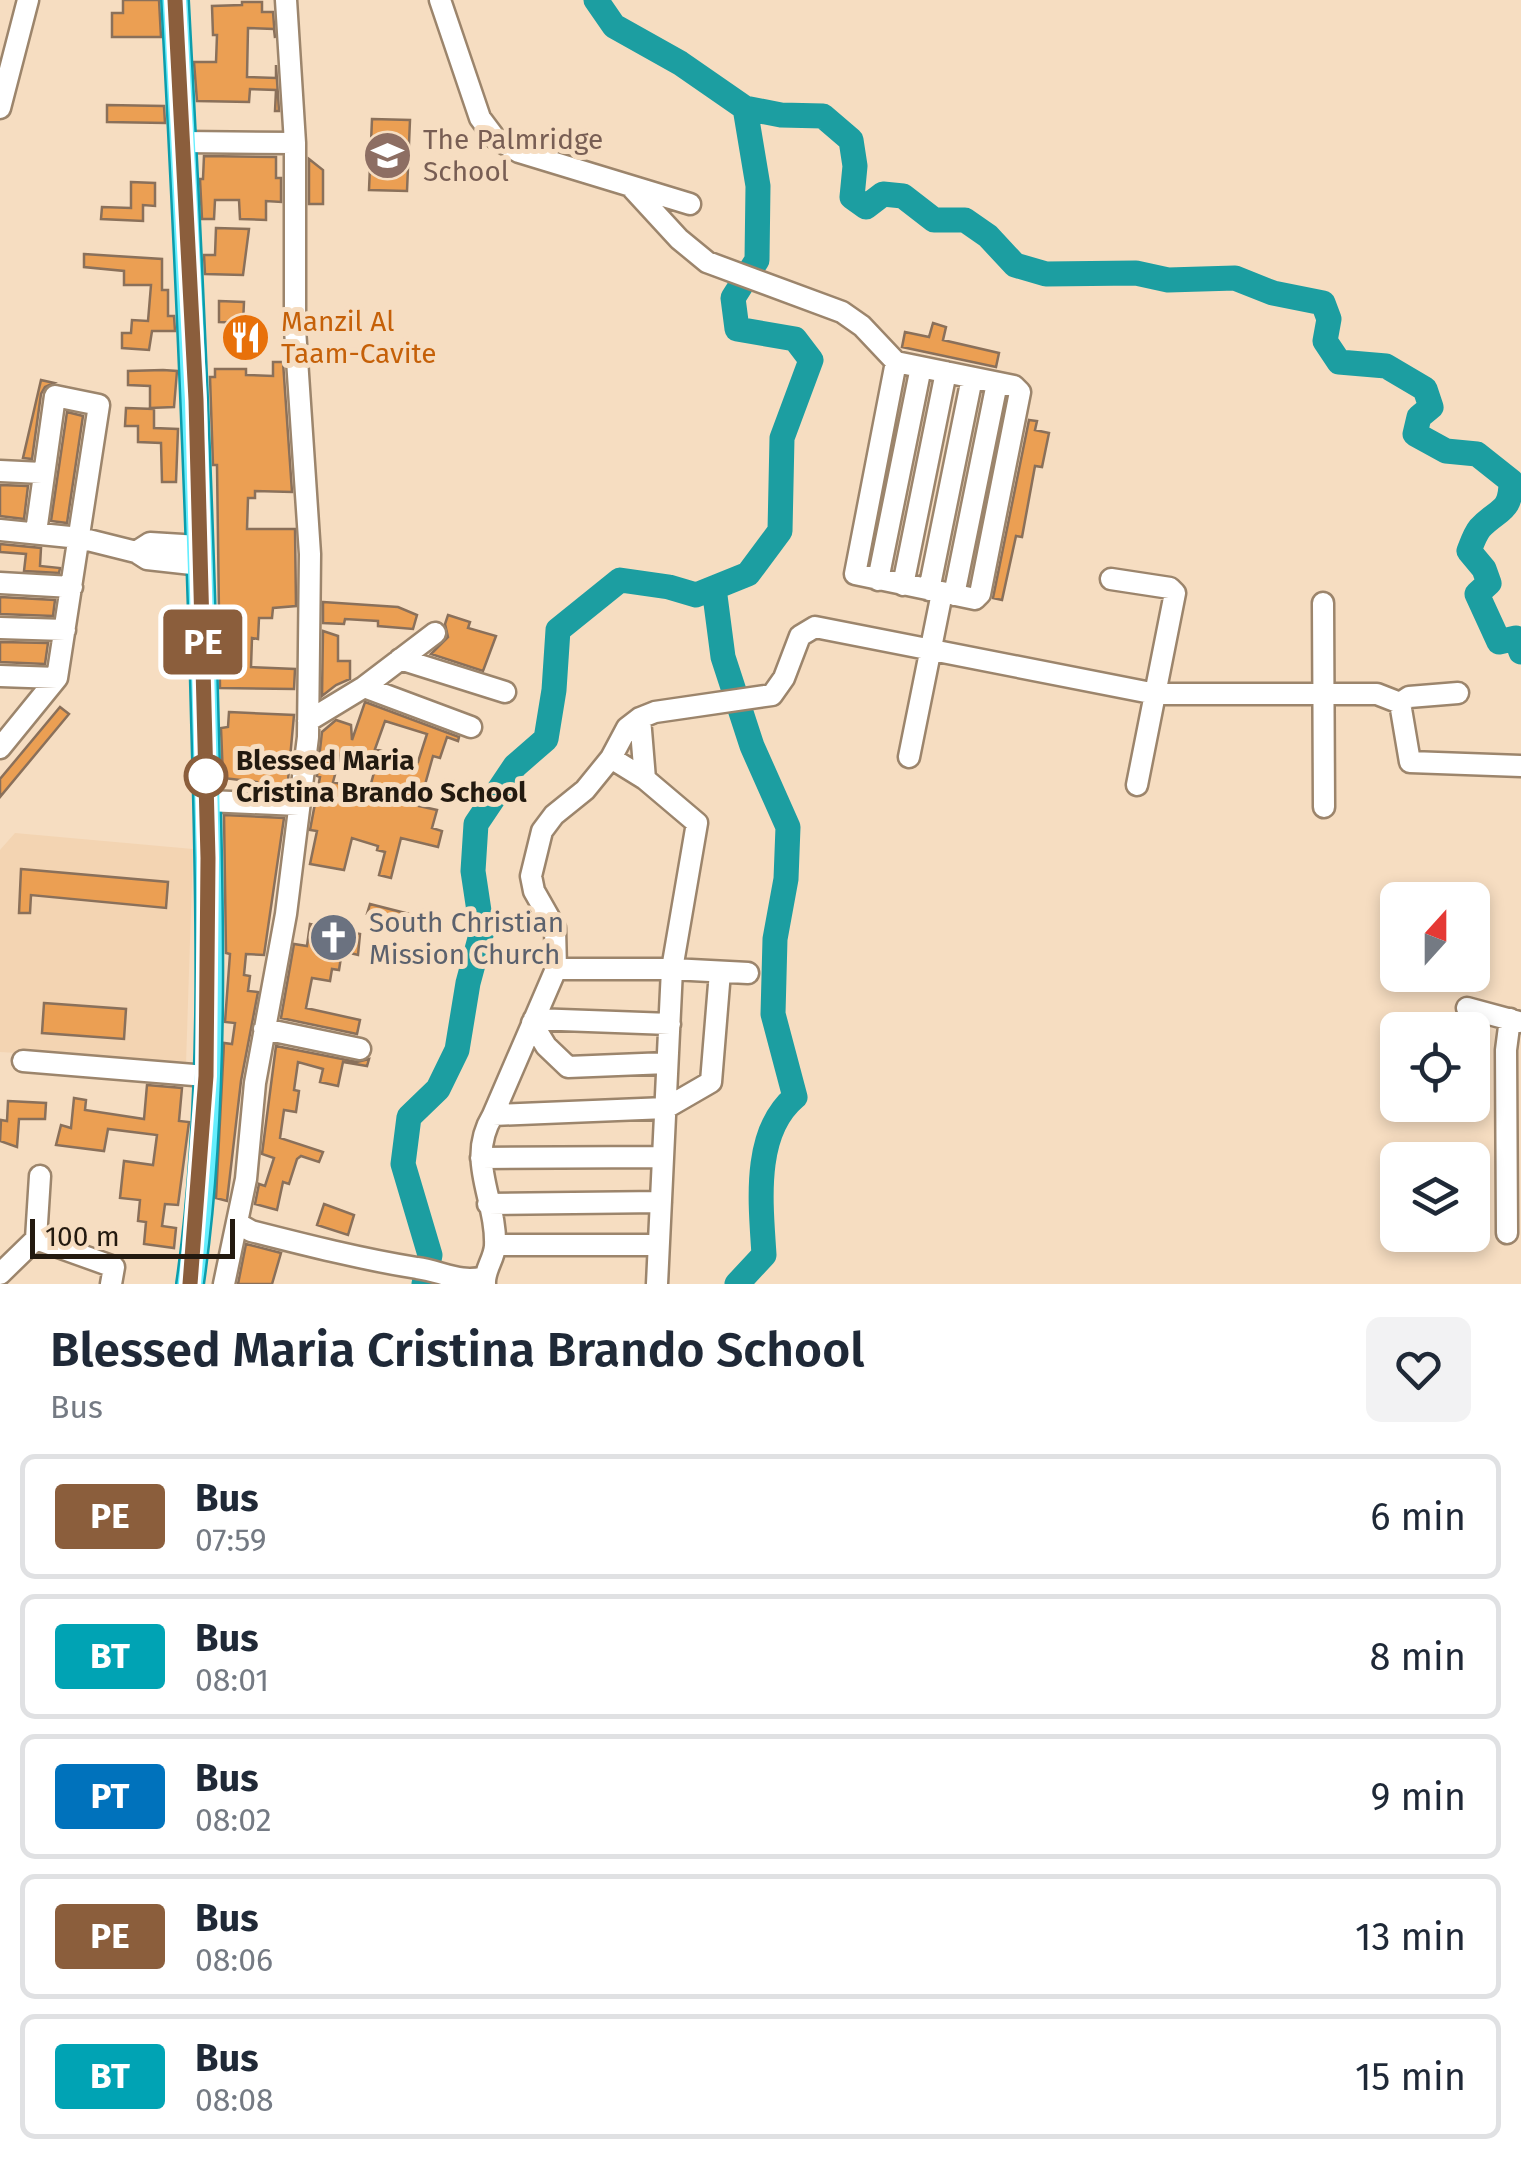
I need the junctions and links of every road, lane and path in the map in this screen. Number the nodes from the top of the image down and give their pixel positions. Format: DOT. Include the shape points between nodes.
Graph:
graph roads {
  1 [pos="28,0"];
  2 [pos="175,0"];
  3 [pos="286,0"];
  4 [pos="440,0"];
  5 [pos="0,108"];
  6 [pos="183,142"];
  7 [pos="294,142"];
  8 [pos="630,186"];
  9 [pos="690,204"];
  10 [pos="896,362"];
  11 [pos="921,367"];
  12 [pos="946,372"];
  13 [pos="972,378"];
  14 [pos="0,471"];
  15 [pos="42,473"];
  16 [pos="0,530"];
  17 [pos="36,532"];
  18 [pos="80,538"];
  19 [pos="200,555"];
  20 [pos="1111,579"];
  21 [pos="878,580"];
  22 [pos="0,583"];
  23 [pos="903,585"];
  24 [pos="72,587"];
  25 [pos="941,593"];
  26 [pos="1324,604"];
  27 [pos="0,628"];
  28 [pos="65,630"];
  29 [pos="435,633"];
  30 [pos="932,648"];
  31 [pos="400,659"];
  32 [pos="0,676"];
  33 [pos="58,678"];
  34 [pos="364,687"];
  35 [pos="505,692"];
  36 [pos="1323,693"];
  37 [pos="1458,693"];
  38 [pos="1156,694"];
  39 [pos="1400,703"];
  40 [pos="640,718"];
  41 [pos="308,722"];
  42 [pos="471,726"];
  43 [pos="8,727"];
  44 [pos="0,748"];
  45 [pos="909,757"];
  46 [pos="611,758"];
  47 [pos="1521,766"];
  48 [pos="644,779"];
  49 [pos="1137,785"];
  50 [pos="207,801"];
  51 [pos="300,805"];
  52 [pos="1324,808"];
  53 [pos="556,969"];
  54 [pos="672,969"];
  55 [pos="720,972"];
  56 [pos="748,973"];
  57 [pos="1467,1008"];
  58 [pos="533,1021"];
  59 [pos="1515,1021"];
  60 [pos="670,1024"];
  61 [pos="264,1029"];
  62 [pos="360,1049"];
  63 [pos="23,1061"];
  64 [pos="667,1063"];
  65 [pos="206,1076"];
  66 [pos="666,1108"];
  67 [pos="493,1115"];
  68 [pos="663,1157"];
  69 [pos="481,1158"];
  70 [pos="40,1176"];
  71 [pos="660,1202"];
  72 [pos="488,1204"];
  73 [pos="197,1218"];
  74 [pos="236,1223"];
  75 [pos="1507,1233"];
  76 [pos="36,1239"];
  77 [pos="658,1245"];
  78 [pos="495,1246"];
  79 [pos="0,1274"];
  80 [pos="485,1280"];
  81 [pos="111,1284"];
  82 [pos="190,1284"];
  83 [pos="224,1284"];
  84 [pos="657,1284"];
  1 -- 5 [label="street"];
  2 -- 6 [label="main road"];
  3 -- 7 [label="street"];
  4 -- 8 [label="street" via="476,109 495,138 519,152"];
  6 -- 7 [label="street"];
  6 -- 19 [label="main road"];
  7 -- 41 [label="street" via="294,329 310,554"];
  8 -- 9 [label="street"];
  8 -- 10 [label="street" via="697,256 853,318"];
  10 -- 11 [label="street"];
  10 -- 21 [label="street" via="855,571"];
  11 -- 12 [label="street"];
  11 -- 21 [label="street"];
  12 -- 13 [label="street"];
  12 -- 23 [label="street"];
  13 -- 25 [label="street"];
  13 -- 25 [label="street" via="997,383"];
  14 -- 15 [label="street"];
  15 -- 17 [label="street"];
  15 -- 18 [label="street" via="55,396 100,405"];
  16 -- 17 [label="street"];
  17 -- 18 [label="street"];
  18 -- 19 [label="street" via="147,559"];
  18 -- 24 [label="street"];
  19 -- 50 [label="main road"];
  20 -- 38 [label="street" via="1175,593"];
  21 -- 23 [label="street"];
  22 -- 24 [label="street"];
  23 -- 25 [label="street"];
  24 -- 28 [label="street"];
  25 -- 30 [label="street"];
  26 -- 36 [label="street"];
  27 -- 28 [label="street"];
  28 -- 33 [label="street"];
  29 -- 31 [label="street"];
  30 -- 38 [label="street"];
  30 -- 40 [label="street" via="815,627 800,636 772,695"];
  30 -- 45 [label="street"];
  31 -- 34 [label="street"];
  31 -- 35 [label="street"];
  32 -- 33 [label="street"];
  33 -- 43 [label="street"];
  34 -- 41 [label="street"];
  34 -- 42 [label="street"];
  36 -- 38 [label="street"];
  36 -- 39 [label="street" via="1377,694"];
  36 -- 52 [label="street"];
  37 -- 39 [label="street"];
  38 -- 49 [label="street"];
  39 -- 47 [label="street" via="1410,762"];
  40 -- 46 [label="street"];
  40 -- 48 [label="street"];
  41 -- 51 [label="street"];
  43 -- 44 [label="street"];
  46 -- 48 [label="street"];
  46 -- 53 [label="street" via="542,831 532,876 555,928"];
  48 -- 54 [label="street" via="697,822"];
  50 -- 51 [label="street"];
  50 -- 65 [label="main road"];
  51 -- 61 [label="street"];
  53 -- 54 [label="street"];
  53 -- 58 [label="street"];
  54 -- 55 [label="street"];
  54 -- 60 [label="street"];
  55 -- 56 [label="street"];
  55 -- 66 [label="street" via="713,1080"];
  57 -- 59 [label="street"];
  58 -- 60 [label="street"];
  58 -- 64 [label="street" via="568,1067"];
  58 -- 67 [label="street"];
  59 -- 75 [label="street" via="1506,1050"];
  60 -- 64 [label="street"];
  61 -- 62 [label="street"];
  61 -- 74 [label="street"];
  63 -- 65 [label="street"];
  64 -- 66 [label="street"];
  65 -- 73 [label="main road"];
  66 -- 67 [label="street"];
  66 -- 68 [label="street"];
  67 -- 69 [label="street" via="482,1133"];
  68 -- 69 [label="street"];
  68 -- 71 [label="street"];
  69 -- 72 [label="street"];
  70 -- 76 [label="street"];
  71 -- 72 [label="street"];
  71 -- 77 [label="street"];
  72 -- 78 [label="street"];
  73 -- 74 [label="street"];
  73 -- 82 [label="main road"];
  74 -- 80 [label="street" via="251,1220 440,1274"];
  74 -- 83 [label="street"];
  76 -- 79 [label="street"];
  76 -- 81 [label="street" via="114,1268"];
  77 -- 78 [label="street"];
  77 -- 84 [label="street"];
  78 -- 80 [label="street"];
}
